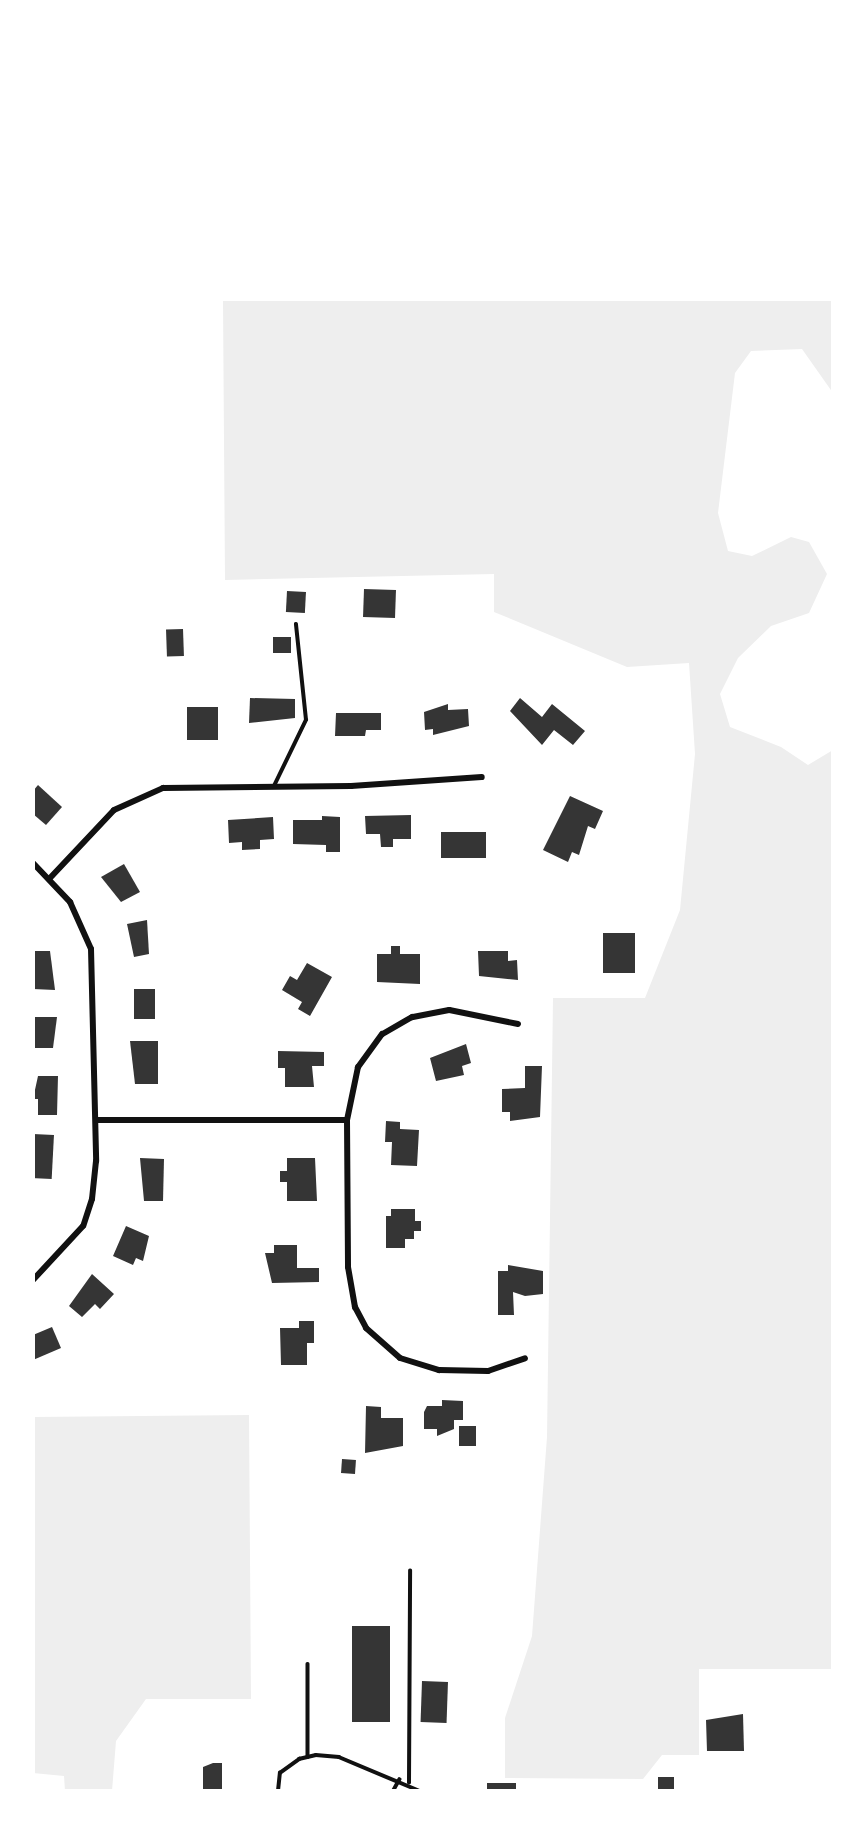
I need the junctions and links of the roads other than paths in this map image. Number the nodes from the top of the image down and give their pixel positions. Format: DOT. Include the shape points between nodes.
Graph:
graph roads {
  1 [pos="296,625"];
  2 [pos="482,777"];
  3 [pos="274,786"];
  4 [pos="33,863"];
  5 [pos="50,878"];
  6 [pos="518,1024"];
  7 [pos="96,1120"];
  8 [pos="347,1120"];
  9 [pos="33,1280"];
  10 [pos="526,1358"];
  11 [pos="410,1571"];
  12 [pos="308,1664"];
  13 [pos="308,1757"];
  14 [pos="399,1780"];
  15 [pos="409,1783"];
  16 [pos="278,1791"];
  17 [pos="393,1791"];
  18 [pos="420,1791"];
  1 -- 3 [label="lane" via="306,720"];
  2 -- 3 [label="street"];
  3 -- 5 [label="street" via="193,786 147,793 102,821"];
  4 -- 5 [label="street"];
  5 -- 7 [label="street" via="85,927 91,949"];
  6 -- 8 [label="street" via="449,1010 412,1017 382,1034 358,1067"];
  7 -- 8 [label="street"];
  7 -- 9 [label="street" via="94,1184 83,1226"];
  8 -- 10 [label="street" via="349,1283 358,1315 377,1342 408,1362 439,1370 495,1370"];
  11 -- 15 [label="lane"];
  12 -- 13 [label="lane"];
  13 -- 14 [label="lane" via="339,1757"];
  13 -- 16 [label="lane" via="280,1773"];
  14 -- 15 [label="lane"];
  14 -- 17 [label="lane"];
  15 -- 18 [label="lane"];
}
